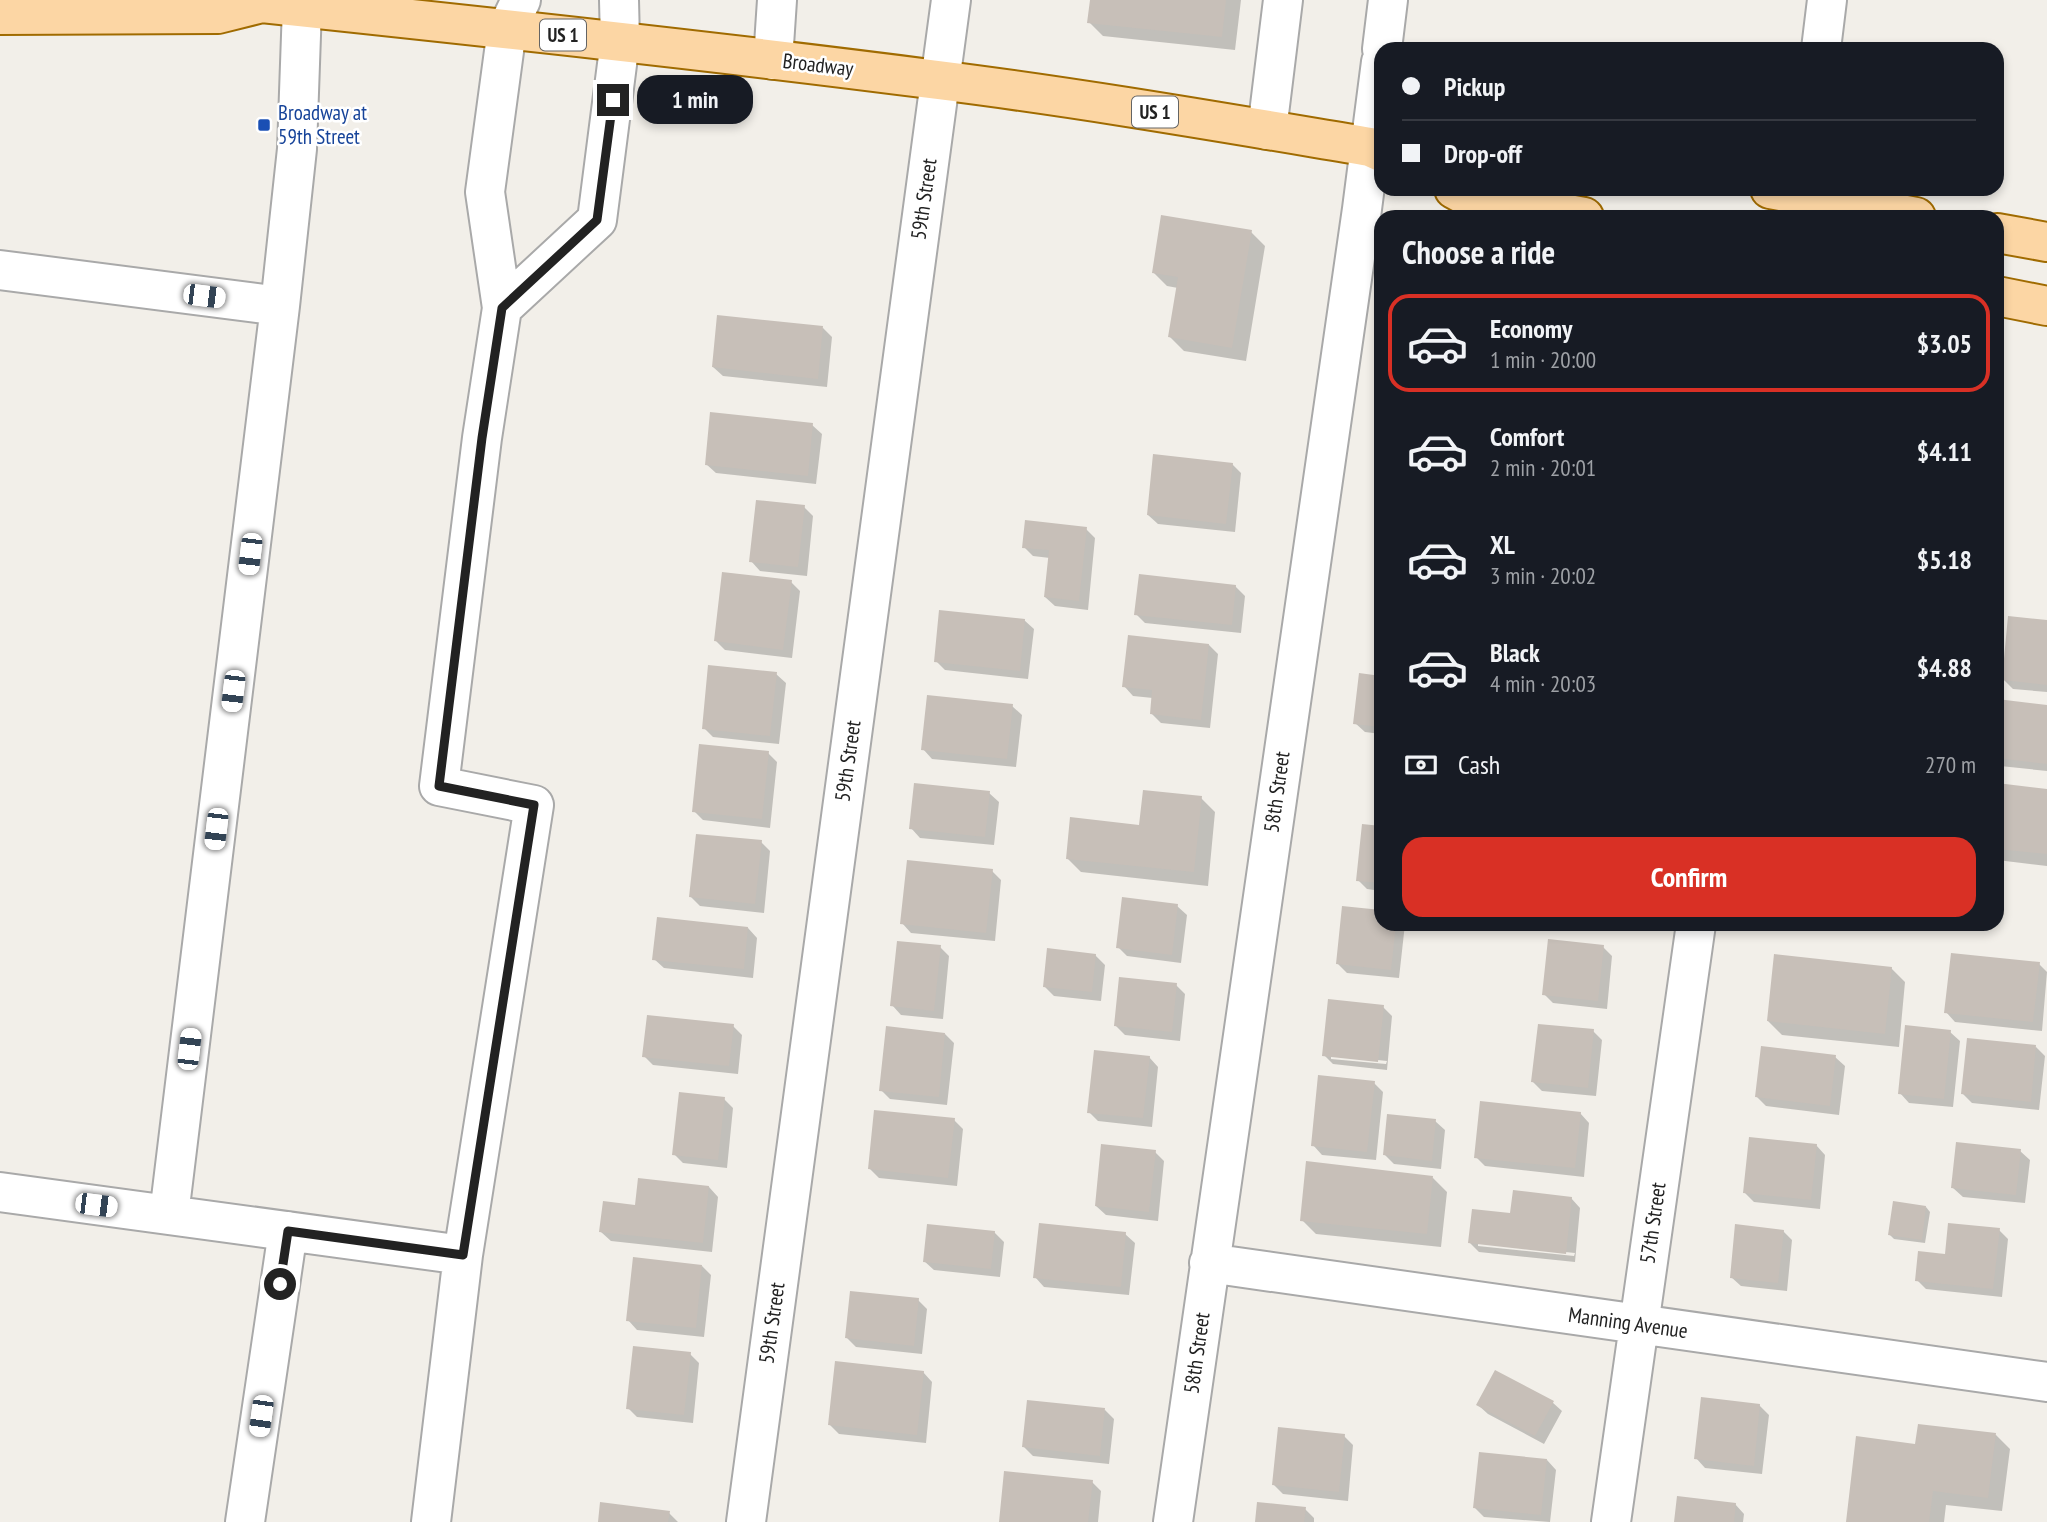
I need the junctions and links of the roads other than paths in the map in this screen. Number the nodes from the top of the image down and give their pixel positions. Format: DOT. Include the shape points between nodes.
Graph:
graph roads {
  1 [pos="620,0"];
  2 [pos="777,0"];
  3 [pos="951,0"];
  4 [pos="1283,0"];
  5 [pos="1388,0"];
  6 [pos="1827,0"];
  7 [pos="261,2"];
  8 [pos="302,7"];
  9 [pos="0,15"];
  10 [pos="514,15"];
  11 [pos="620,41"];
  12 [pos="1383,42"];
  13 [pos="1822,42"];
  14 [pos="773,60"];
  15 [pos="940,80"];
  16 [pos="1267,130"];
  17 [pos="1374,148"];
  18 [pos="1374,168"];
  19 [pos="1794,198"];
  20 [pos="1460,200"];
  21 [pos="1533,210"];
  22 [pos="1871,210"];
  23 [pos="2004,234"];
  24 [pos="2047,242"];
  25 [pos="0,270"];
  26 [pos="2004,297"];
  27 [pos="280,306"];
  28 [pos="2047,306"];
  29 [pos="502,308"];
  30 [pos="1695,931"];
  31 [pos="0,1192"];
  32 [pos="169,1215"];
  33 [pos="288,1231"];
  34 [pos="463,1255"];
  35 [pos="1209,1263"];
  36 [pos="1638,1324"];
  37 [pos="2047,1382"];
  38 [pos="245,1522"];
  39 [pos="431,1522"];
  40 [pos="746,1522"];
  41 [pos="1173,1522"];
  42 [pos="1611,1522"];
  1 -- 11 [label="street"];
  2 -- 14 [label="street"];
  3 -- 15 [label="street, 59th Street"];
  4 -- 16 [label="street"];
  5 -- 12 [label="street"];
  6 -- 13 [label="street"];
  7 -- 8 [label="main road, Broadway / US 1"];
  7 -- 9 [label="main road, Broadway / US 1" via="218,14"];
  8 -- 10 [label="main road, Broadway / US 1"];
  8 -- 27 [label="street" via="297,149"];
  10 -- 11 [label="main road, Broadway / US 1"];
  10 -- 29 [label="street" via="485,192"];
  11 -- 14 [label="main road, Broadway / US 1"];
  11 -- 29 [label="street" via="597,220"];
  14 -- 15 [label="main road, Broadway / US 1"];
  15 -- 16 [label="main road, Broadway / US 1"];
  15 -- 40 [label="street, 59th Street"];
  16 -- 17 [label="main road, Broadway / US 1"];
  18 -- 35 [label="street, 58th Street"];
  19 -- 22 [label="main road"];
  20 -- 21 [label="main road"];
  23 -- 24 [label="main road"];
  25 -- 27 [label="street"];
  26 -- 28 [label="main road"];
  27 -- 32 [label="street"];
  29 -- 34 [label="street" via="439,786 534,805"];
  30 -- 36 [label="street, 57th Street"];
  31 -- 32 [label="street"];
  32 -- 33 [label="street"];
  33 -- 34 [label="street"];
  33 -- 38 [label="street"];
  34 -- 39 [label="street"];
  35 -- 36 [label="street, Manning Avenue"];
  35 -- 41 [label="street, 58th Street"];
  36 -- 37 [label="street, Manning Avenue"];
  36 -- 42 [label="street, 57th Street"];
}
